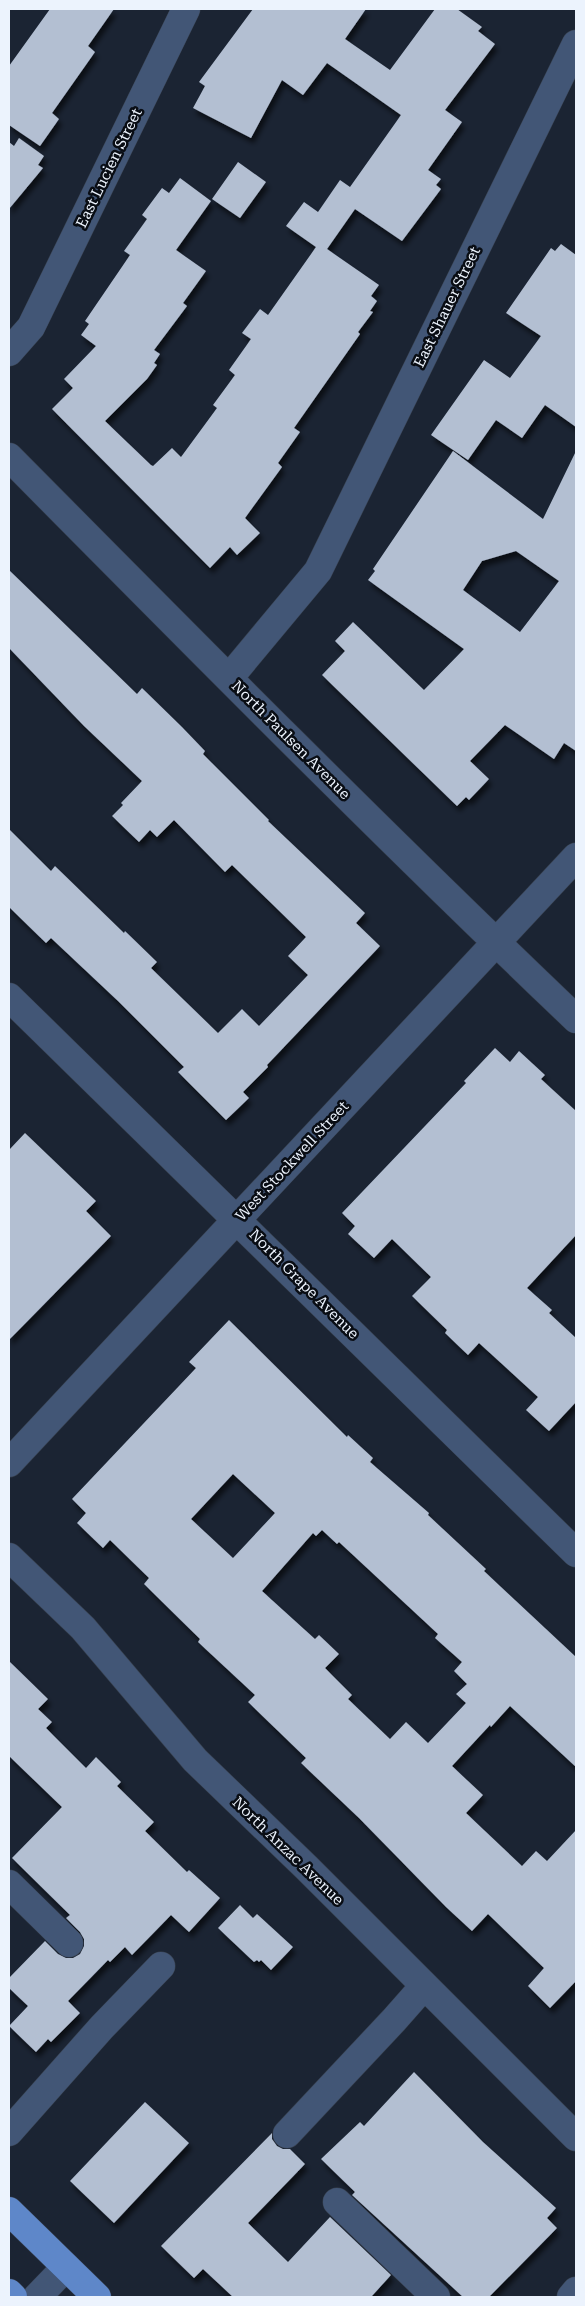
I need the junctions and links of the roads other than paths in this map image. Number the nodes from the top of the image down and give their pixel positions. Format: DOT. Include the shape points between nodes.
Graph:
graph roads {
  1 [pos="186,9"];
  2 [pos="576,44"];
  3 [pos="9,352"];
  4 [pos="9,457"];
  5 [pos="228,678"];
  6 [pos="576,858"];
  7 [pos="496,942"];
  8 [pos="9,997"];
  9 [pos="576,1019"];
  10 [pos="238,1219"];
  11 [pos="9,1463"];
  12 [pos="576,1552"];
  13 [pos="9,1557"];
  14 [pos="9,1884"];
  15 [pos="69,1943"];
  16 [pos="161,1966"];
  17 [pos="424,1986"];
  18 [pos="9,2132"];
  19 [pos="287,2134"];
  20 [pos="576,2137"];
  21 [pos="337,2202"];
  22 [pos="9,2211"];
  23 [pos="66,2267"];
  24 [pos="576,2291"];
  25 [pos="9,2293"];
  26 [pos="13,2297"];
  27 [pos="37,2297"];
  28 [pos="97,2297"];
  29 [pos="436,2297"];
  30 [pos="571,2297"];
  1 -- 3 [label="street, East Lucien Street" via="31,327"];
  2 -- 5 [label="street, East Shauer Street" via="318,571"];
  4 -- 5 [label="street, North Paulsen Avenue"];
  5 -- 7 [label="street, North Paulsen Avenue"];
  6 -- 7 [label="street, West Stockwell Street"];
  7 -- 9 [label="street, North Paulsen Avenue"];
  7 -- 10 [label="street, West Stockwell Street"];
  8 -- 10 [label="street, North Grape Avenue"];
  10 -- 11 [label="street, West Stockwell Street"];
  10 -- 12 [label="street, North Grape Avenue"];
  13 -- 17 [label="street, North Anzac Avenue" via="83,1628 195,1760"];
  14 -- 15 [label="street"];
  16 -- 18 [label="street"];
  17 -- 19 [label="street"];
  17 -- 20 [label="street, North Anzac Avenue"];
  21 -- 29 [label="street"];
  22 -- 23 [label="main road"];
  23 -- 27 [label="street"];
  23 -- 28 [label="main road"];
  24 -- 30 [label="street"];
  25 -- 26 [label="main road"];
}
